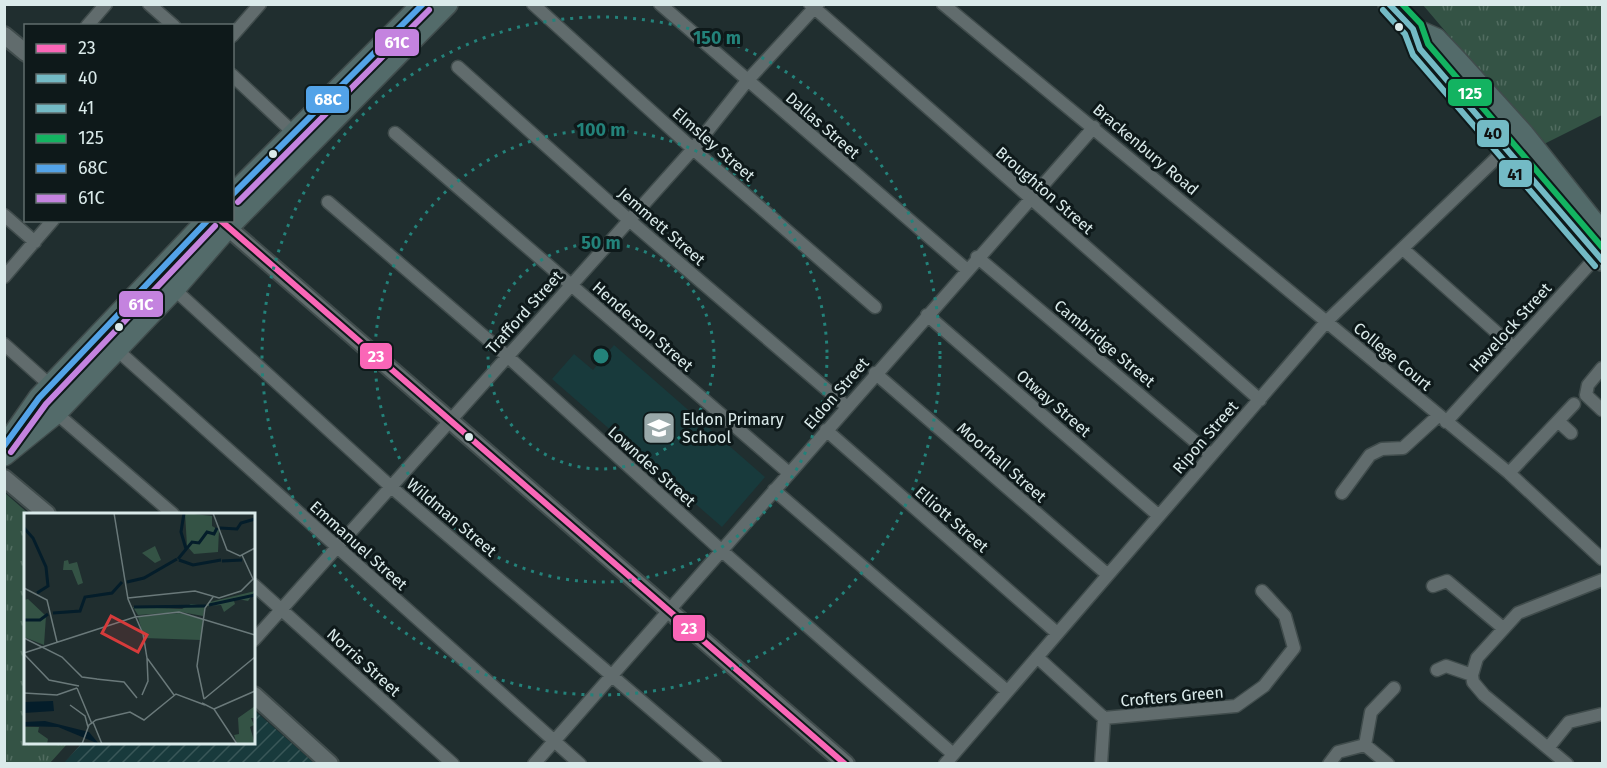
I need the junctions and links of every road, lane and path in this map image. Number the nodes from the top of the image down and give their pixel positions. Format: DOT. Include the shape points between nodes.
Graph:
graph roads {
  1 [pos="106,4"];
  2 [pos="149,4"];
  3 [pos="260,4"];
  4 [pos="423,4"];
  5 [pos="447,4"];
  6 [pos="660,4"];
  7 [pos="943,4"];
  8 [pos="1389,4"];
  9 [pos="534,5"];
  10 [pos="814,6"];
  11 [pos="89,24"];
  12 [pos="172,24"];
  13 [pos="234,34"];
  14 [pos="4,35"];
  15 [pos="24,51"];
  16 [pos="458,67"];
  17 [pos="234,77"];
  18 [pos="747,81"];
  19 [pos="1094,127"];
  20 [pos="296,135"];
  21 [pos="397,135"];
  22 [pos="1514,141"];
  23 [pos="693,148"];
  24 [pos="234,194"];
  25 [pos="1030,199"];
  26 [pos="331,204"];
  27 [pos="234,208"];
  28 [pos="4,215"];
  29 [pos="629,220"];
  30 [pos="51,222"];
  31 [pos="218,223"];
  32 [pos="1602,233"];
  33 [pos="35,242"];
  34 [pos="1403,249"];
  35 [pos="977,257"];
  36 [pos="1600,257"];
  37 [pos="966,269"];
  38 [pos="4,277"];
  39 [pos="571,285"];
  40 [pos="174,289"];
  41 [pos="875,307"];
  42 [pos="927,315"];
  43 [pos="1327,321"];
  44 [pos="4,344"];
  45 [pos="1513,347"];
  46 [pos="117,350"];
  47 [pos="507,356"];
  48 [pos="1602,368"];
  49 [pos="875,373"];
  50 [pos="51,386"];
  51 [pos="1260,400"];
  52 [pos="1574,404"];
  53 [pos="846,406"];
  54 [pos="1602,410"];
  55 [pos="56,413"];
  56 [pos="1442,419"];
  57 [pos="447,420"];
  58 [pos="1558,421"];
  59 [pos="826,430"];
  60 [pos="1571,433"];
  61 [pos="4,447"];
  62 [pos="4,455"];
  63 [pos="1211,455"];
  64 [pos="789,473"];
  65 [pos="1509,474"];
  66 [pos="4,478"];
  67 [pos="390,486"];
  68 [pos="774,490"];
  69 [pos="1342,493"];
  70 [pos="46,513"];
  71 [pos="171,513"];
  72 [pos="1159,516"];
  73 [pos="335,546"];
  74 [pos="722,551"];
  75 [pos="1602,559"];
  76 [pos="1108,575"];
  77 [pos="1602,580"];
  78 [pos="255,586"];
  79 [pos="1433,586"];
  80 [pos="1262,591"];
  81 [pos="280,608"];
  82 [pos="669,609"];
  83 [pos="1503,628"];
  84 [pos="1057,633"];
  85 [pos="255,639"];
  86 [pos="1037,657"];
  87 [pos="1437,670"];
  88 [pos="614,675"];
  89 [pos="1472,675"];
  90 [pos="1394,688"];
  91 [pos="1007,691"];
  92 [pos="255,696"];
  93 [pos="1602,714"];
  94 [pos="1104,718"];
  95 [pos="554,741"];
  96 [pos="1365,745"];
  97 [pos="1551,750"];
  98 [pos="949,759"];
  99 [pos="330,764"];
  100 [pos="453,764"];
  101 [pos="534,764"];
  102 [pos="580,764"];
  103 [pos="715,764"];
  104 [pos="846,764"];
  105 [pos="1101,764"];
  106 [pos="1329,764"];
  107 [pos="1388,764"];
  108 [pos="1545,764"];
  109 [pos="1567,764"];
  1 -- 11 [label="street"];
  2 -- 12 [label="street"];
  3 -- 13 [label="street"];
  4 -- 20 [label="highway"];
  5 -- 27 [label="highway"];
  6 -- 18 [label="street, Dallas Street"];
  7 -- 19 [label="street, Brackenbury Road"];
  8 -- 22 [label="highway" via="1413,29 1420,49"];
  9 -- 23 [label="street, Elmsley Street"];
  10 -- 18 [label="street, Trafford Street"];
  10 -- 25 [label="street, Broughton Street"];
  14 -- 15 [label="street"];
  16 -- 29 [label="street, Jemmett Street"];
  17 -- 20 [label="street"];
  18 -- 23 [label="street, Trafford Street"];
  18 -- 37 [label="street, Dallas Street"];
  19 -- 25 [label="street, Eldon Street"];
  19 -- 43 [label="street, Brackenbury Road"];
  20 -- 24 [label="highway"];
  21 -- 39 [label="street, Henderson Street"];
  22 -- 32 [label="highway"];
  22 -- 34 [label="street, Ripon Street"];
  22 -- 36 [label="highway"];
  23 -- 29 [label="street, Trafford Street"];
  23 -- 41 [label="street, Elmsley Street"];
  25 -- 35 [label="street, Eldon Street"];
  25 -- 51 [label="street, Broughton Street"];
  26 -- 47 [label="street, Lowndes Street"];
  28 -- 33 [label="street"];
  29 -- 39 [label="street, Trafford Street"];
  29 -- 53 [label="street, Jemmett Street"];
  30 -- 33 [label="street"];
  31 -- 40 [label="highway"];
  31 -- 50 [label="highway"];
  31 -- 57 [label="street"];
  33 -- 38 [label="street"];
  34 -- 43 [label="street, Ripon Street"];
  34 -- 45 [label="street"];
  35 -- 37 [label="street, Eldon Street"];
  35 -- 63 [label="street, Cambridge Street"];
  36 -- 45 [label="street, Havelock Street"];
  37 -- 42 [label="street, Eldon Street"];
  39 -- 47 [label="street, Trafford Street"];
  39 -- 64 [label="street, Henderson Street"];
  40 -- 46 [label="highway"];
  40 -- 67 [label="street, Wildman Street"];
  42 -- 49 [label="street, Eldon Street"];
  42 -- 72 [label="street, Otway Street"];
  43 -- 51 [label="street, Ripon Street"];
  43 -- 56 [label="street, College Court"];
  44 -- 50 [label="street"];
  45 -- 56 [label="street, Havelock Street"];
  46 -- 55 [label="highway"];
  46 -- 73 [label="street, Emmanuel Street"];
  47 -- 57 [label="street, Trafford Street"];
  47 -- 74 [label="street, Lowndes Street"];
  48 -- 54 [label="street" via="1588,385 1586,395"];
  49 -- 53 [label="street, Eldon Street"];
  49 -- 76 [label="street, Moorhall Street"];
  50 -- 61 [label="highway"];
  51 -- 63 [label="street, Ripon Street"];
  52 -- 58 [label="street"];
  53 -- 59 [label="street, Eldon Street"];
  55 -- 62 [label="highway"];
  55 -- 71 [label="street"];
  56 -- 65 [label="street, College Court"];
  56 -- 69 [label="street" via="1403,448 1382,448 1370,455"];
  57 -- 67 [label="street, Trafford Street"];
  57 -- 82 [label="street"];
  58 -- 60 [label="street"];
  58 -- 65 [label="street"];
  59 -- 64 [label="street, Eldon Street"];
  59 -- 84 [label="street, Elliott Street"];
  63 -- 72 [label="street, Ripon Street"];
  64 -- 68 [label="street, Eldon Street"];
  65 -- 75 [label="street, College Court"];
  66 -- 70 [label="street"];
  67 -- 73 [label="street, Trafford Street"];
  67 -- 88 [label="street, Wildman Street"];
  68 -- 74 [label="street, Eldon Street"];
  68 -- 91 [label="street"];
  72 -- 76 [label="street, Ripon Street"];
  73 -- 81 [label="street, Trafford Street"];
  73 -- 95 [label="street, Emmanuel Street"];
  74 -- 82 [label="street, Eldon Street"];
  74 -- 98 [label="street, Lowndes Street"];
  76 -- 84 [label="street, Ripon Street"];
  77 -- 83 [label="street" via="1518,613"];
  78 -- 81 [label="street, Norris Street"];
  79 -- 83 [label="street" via="1447,581"];
  80 -- 94 [label="street, Crofters Green" via="1285,616 1294,648 1264,686 1236,706"];
  81 -- 85 [label="street, Trafford Street"];
  81 -- 100 [label="street, Norris Street"];
  82 -- 88 [label="street, Eldon Street"];
  82 -- 104 [label="street"];
  83 -- 89 [label="street" via="1477,658"];
  84 -- 86 [label="street, Ripon Street"];
  86 -- 91 [label="street, Ripon Street"];
  86 -- 94 [label="street, Crofters Green"];
  87 -- 89 [label="street" via="1446,666"];
  88 -- 95 [label="street, Eldon Street"];
  88 -- 103 [label="street, Wildman Street"];
  89 -- 97 [label="street" via="1484,695"];
  90 -- 96 [label="street" via="1371,712"];
  91 -- 98 [label="street, Ripon Street"];
  92 -- 99 [label="street"];
  93 -- 97 [label="street" via="1569,722"];
  94 -- 105 [label="street, Crofters Green"];
  95 -- 101 [label="street, Eldon Street"];
  95 -- 102 [label="street, Emmanuel Street"];
  96 -- 106 [label="street" via="1338,752"];
  96 -- 107 [label="street"];
  97 -- 108 [label="street"];
  97 -- 109 [label="street"];
}
